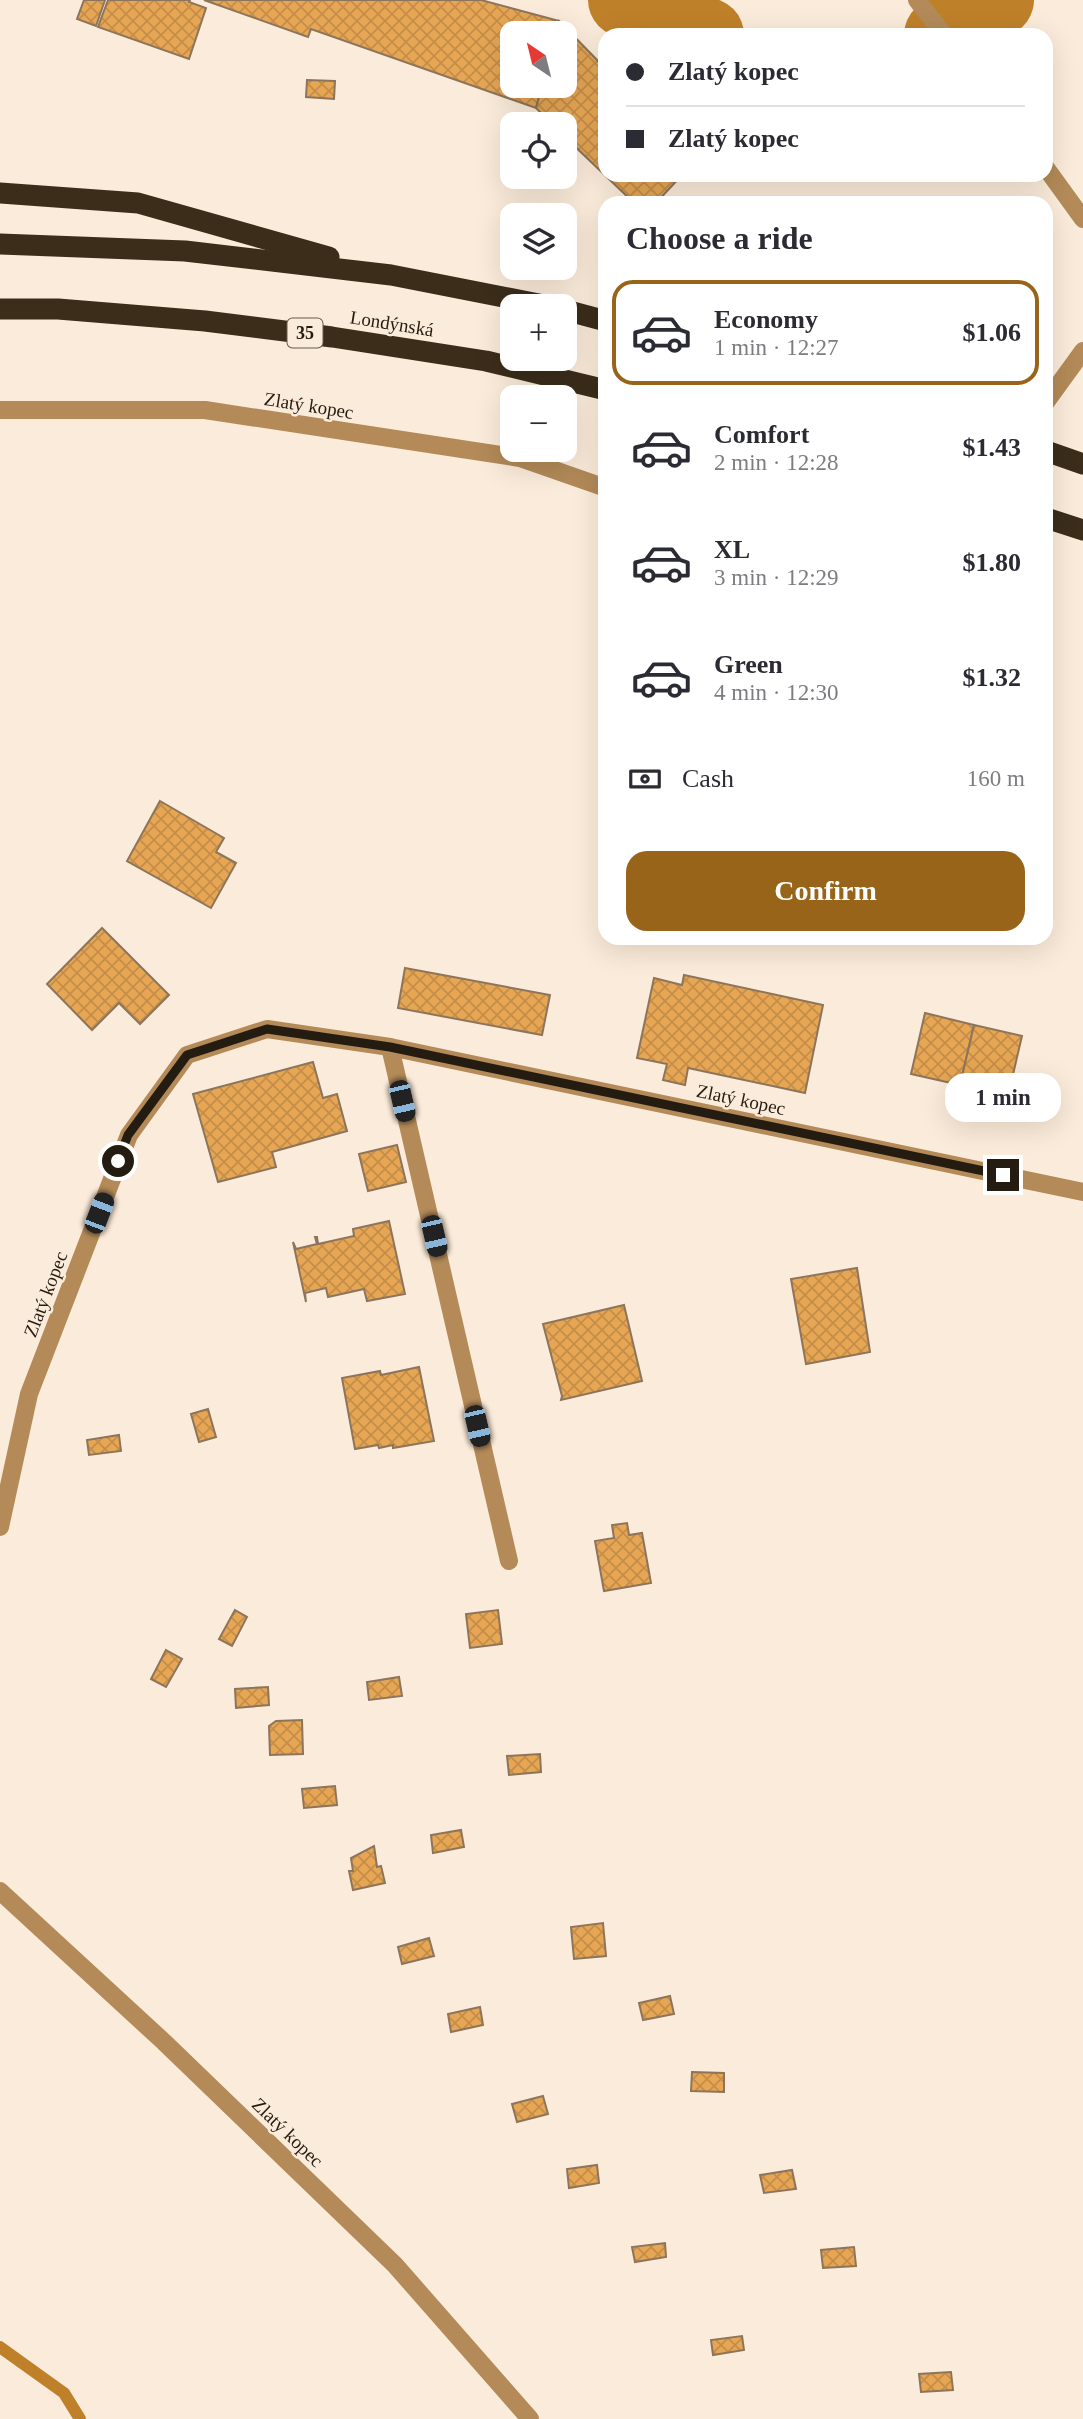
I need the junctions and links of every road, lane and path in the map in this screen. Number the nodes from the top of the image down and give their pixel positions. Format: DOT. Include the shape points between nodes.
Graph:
graph roads {
  1 [pos="917,0"];
  2 [pos="939,28"];
  3 [pos="1053,178"];
  4 [pos="0,193"];
  5 [pos="1083,219"];
  6 [pos="0,244"];
  7 [pos="391,275"];
  8 [pos="500,296"];
  9 [pos="0,309"];
  10 [pos="577,313"];
  11 [pos="598,319"];
  12 [pos="1083,351"];
  13 [pos="598,388"];
  14 [pos="1053,392"];
  15 [pos="0,410"];
  16 [pos="1053,453"];
  17 [pos="1083,464"];
  18 [pos="598,485"];
  19 [pos="1053,520"];
  20 [pos="1076,528"];
  21 [pos="390,1047"];
  22 [pos="1083,1192"];
  23 [pos="0,1527"];
  24 [pos="509,1561"];
  25 [pos="0,1891"];
  26 [pos="530,2419"];
  1 -- 2 [label="street"];
  3 -- 5 [label="street"];
  4 -- 7 [label="highway" via="138,203"];
  6 -- 7 [label="highway" via="185,251"];
  7 -- 8 [label="highway"];
  9 -- 13 [label="highway, Londýnská / 35" via="205,321 332,337 486,361"];
  10 -- 11 [label="highway"];
  12 -- 14 [label="street"];
  15 -- 18 [label="street, Zlatý kopec" via="205,410 520,458"];
  16 -- 17 [label="highway"];
  19 -- 20 [label="highway"];
  21 -- 22 [label="street, Zlatý kopec"];
  21 -- 23 [label="street, Zlatý kopec" via="267,1029 187,1055 128,1135 29,1394"];
  21 -- 24 [label="street"];
  25 -- 26 [label="street, Zlatý kopec" via="395,2264"];
}
